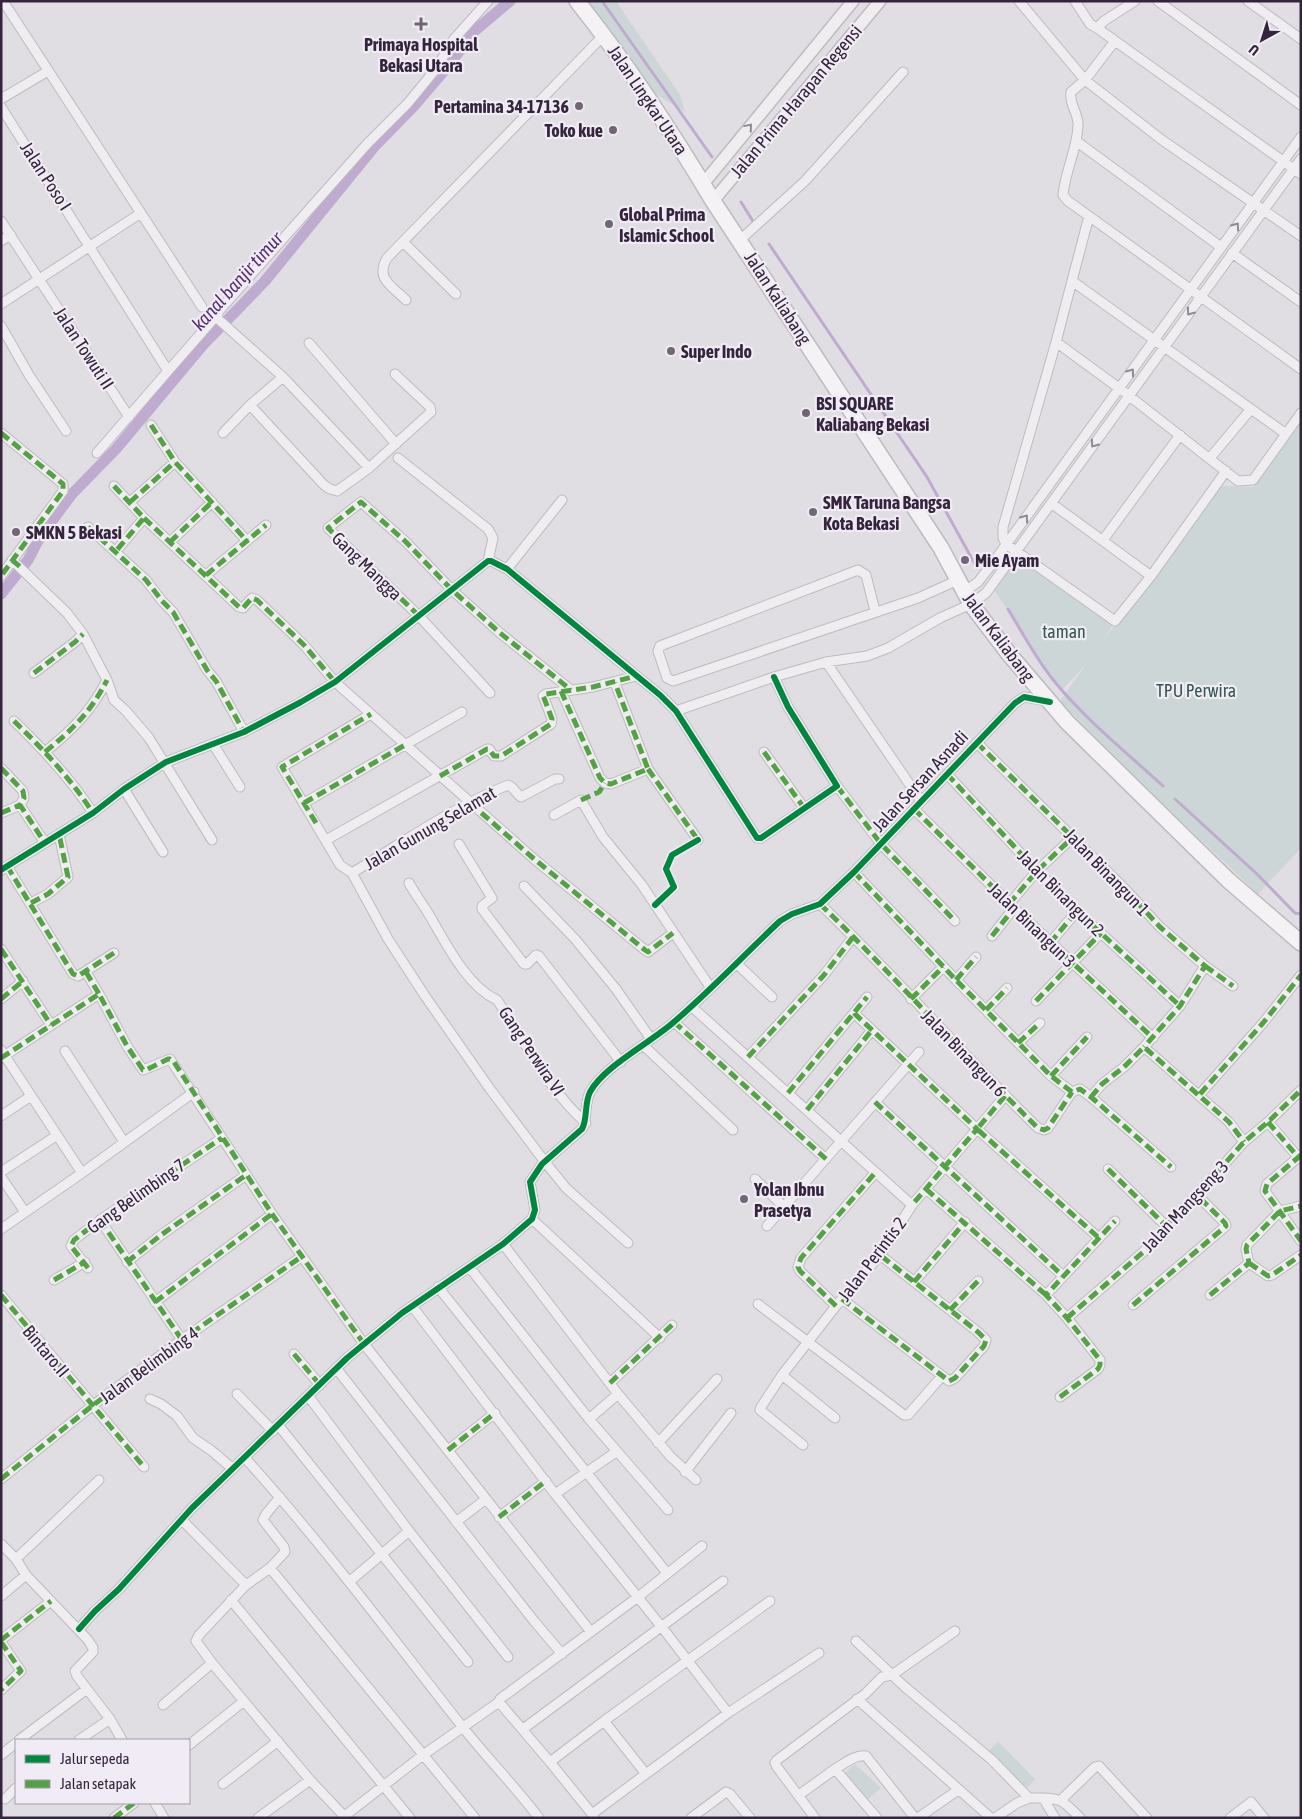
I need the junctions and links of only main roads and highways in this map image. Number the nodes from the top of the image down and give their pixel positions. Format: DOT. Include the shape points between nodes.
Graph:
graph roads {
  1 [pos="577,1"];
  2 [pos="713,201"];
  3 [pos="1301,943"];
  1 -- 2 [label="main road, Jalan Lingkar Utara" via="711,173"];
  2 -- 3 [label="main road, Jalan Kaliabang" via="744,237 942,548 964,592 1009,654 1067,722 1228,880"];
}
